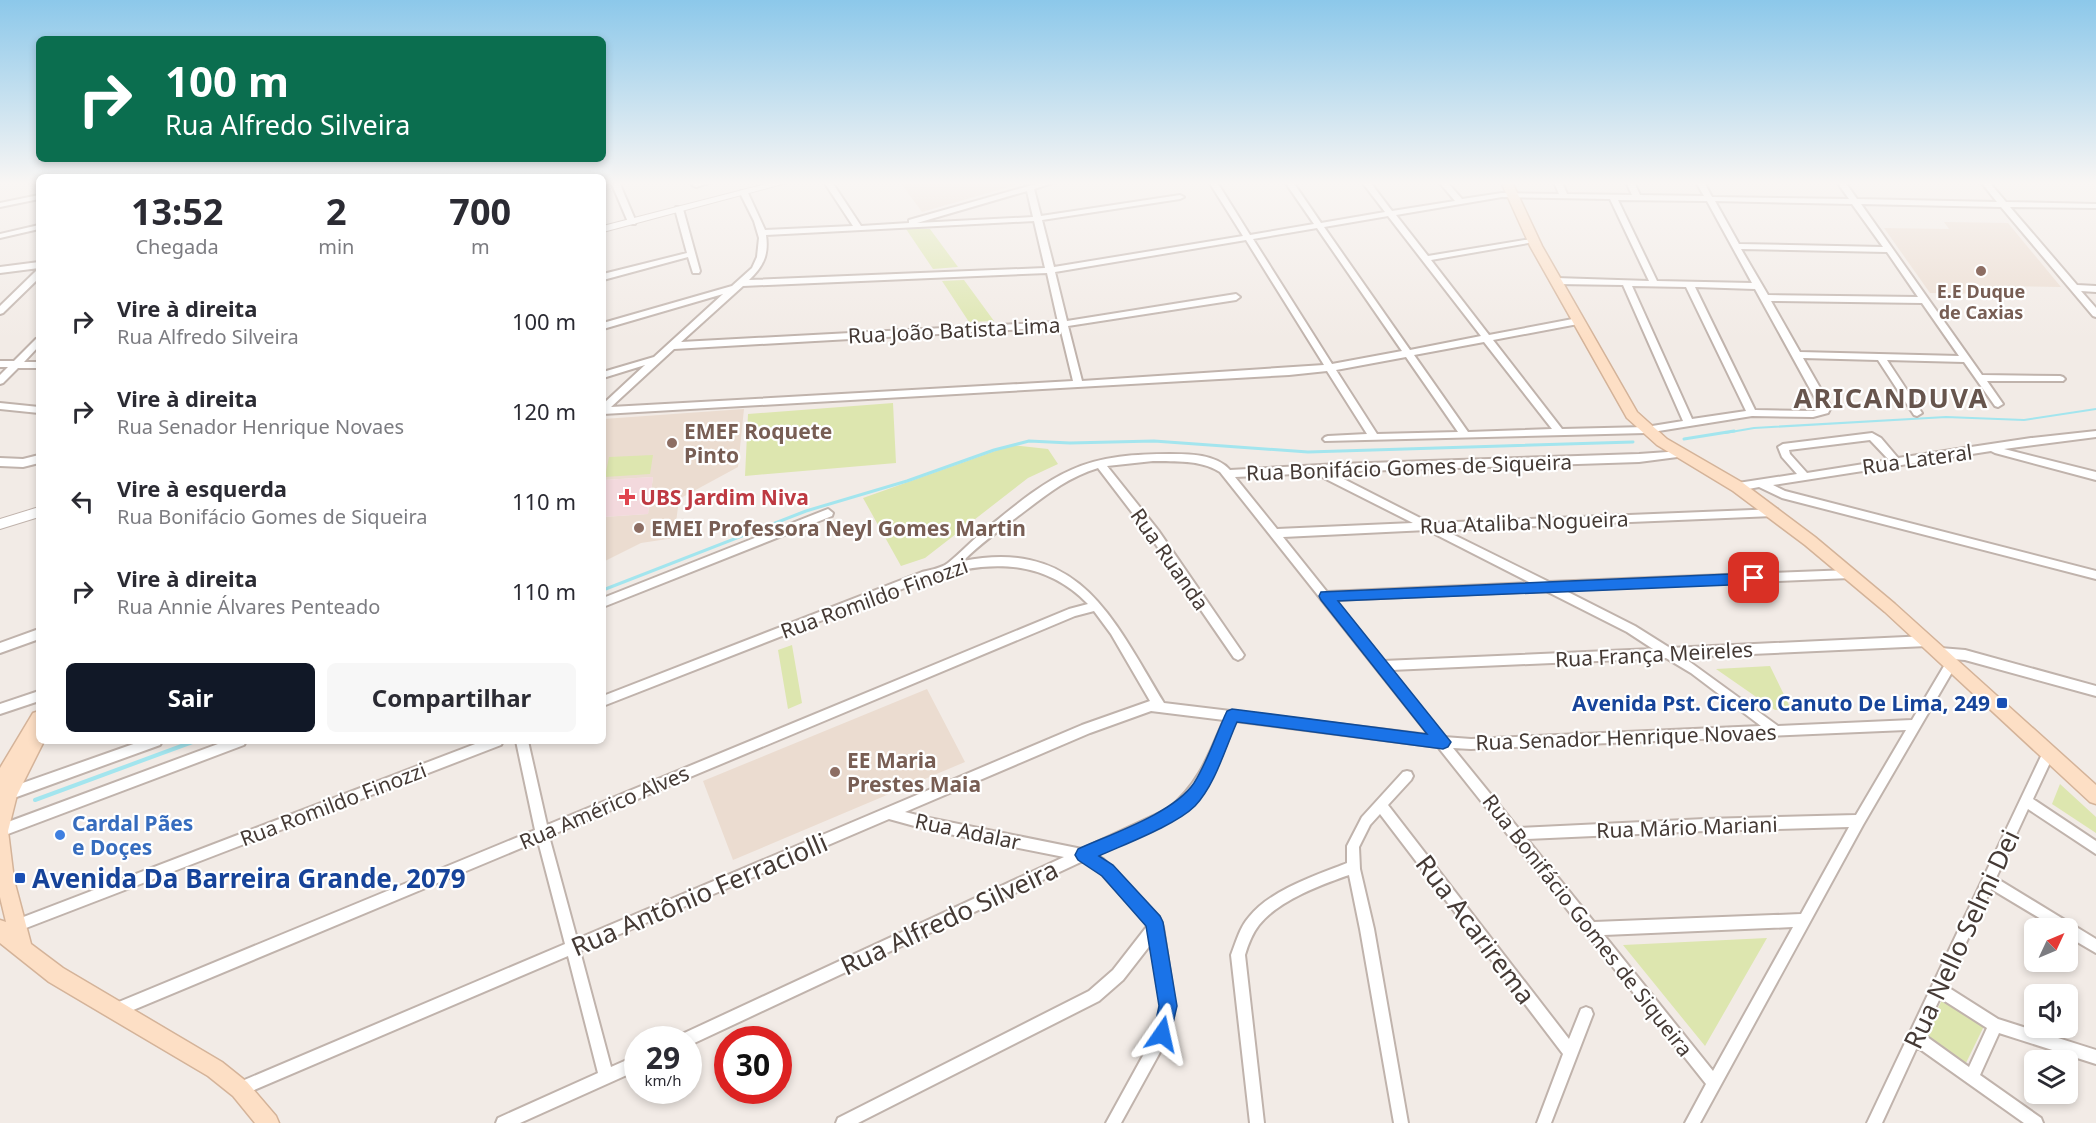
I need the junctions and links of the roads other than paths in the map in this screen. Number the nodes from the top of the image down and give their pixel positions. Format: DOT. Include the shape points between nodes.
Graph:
graph roads {
  1 [pos="686,234"];
  2 [pos="764,234"];
  3 [pos="1043,234"];
  4 [pos="1246,234"];
  5 [pos="1264,234"];
  6 [pos="1326,234"];
  7 [pos="1406,234"];
  8 [pos="1531,234"];
  9 [pos="1631,234"];
  10 [pos="1729,234"];
  11 [pos="1877,234"];
  12 [pos="2030,234"];
  13 [pos="1248,237"];
  14 [pos="1534,240"];
  15 [pos="1735,246"];
  16 [pos="1888,250"];
  17 [pos="691,254"];
  18 [pos="1425,258"];
  19 [pos="36,265"];
  20 [pos="0,270"];
  21 [pos="1052,270"];
  22 [pos="696,272"];
  23 [pos="36,276"];
  24 [pos="606,276"];
  25 [pos="1556,280"];
  26 [pos="1626,282"];
  27 [pos="1654,283"];
  28 [pos="1689,284"];
  29 [pos="740,285"];
  30 [pos="1757,286"];
  31 [pos="2075,288"];
  32 [pos="2096,289"];
  33 [pos="1236,297"];
  34 [pos="1764,298"];
  35 [pos="1923,300"];
  36 [pos="0,312"];
  37 [pos="2096,314"];
  38 [pos="1578,321"];
  39 [pos="1065,324"];
  40 [pos="606,325"];
  41 [pos="1486,338"];
  42 [pos="36,344"];
  43 [pos="670,346"];
  44 [pos="1408,353"];
  45 [pos="1795,355"];
  46 [pos="1880,356"];
  47 [pos="655,359"];
  48 [pos="1965,359"];
  49 [pos="0,363"];
  50 [pos="16,365"];
  51 [pos="36,365"];
  52 [pos="1329,368"];
  53 [pos="606,374"];
  54 [pos="1979,378"];
  55 [pos="2060,379"];
  56 [pos="0,381"];
  57 [pos="1078,384"];
  58 [pos="1998,404"];
  59 [pos="0,406"];
  60 [pos="606,407"];
  61 [pos="36,410"];
  62 [pos="606,410"];
  63 [pos="1752,413"];
  64 [pos="1917,413"];
  65 [pos="1689,424"];
  66 [pos="1646,430"];
  67 [pos="1559,432"];
  68 [pos="2096,434"];
  69 [pos="1466,435"];
  70 [pos="1374,438"];
  71 [pos="1328,439"];
  72 [pos="1990,449"];
  73 [pos="1682,454"];
  74 [pos="36,460"];
  75 [pos="0,462"];
  76 [pos="1896,462"];
  77 [pos="1100,464"];
  78 [pos="1315,469"];
  79 [pos="1229,474"];
  80 [pos="1804,476"];
  81 [pos="2096,476"];
  82 [pos="1761,483"];
  83 [pos="1738,487"];
  84 [pos="1773,512"];
  85 [pos="36,513"];
  86 [pos="828,513"];
  87 [pos="0,524"];
  88 [pos="1427,526"];
  89 [pos="1276,533"];
  90 [pos="952,566"];
  91 [pos="1850,574"];
  92 [pos="2096,575"];
  93 [pos="1549,587"];
  94 [pos="1326,596"];
  95 [pos="606,602"];
  96 [pos="1095,606"];
  97 [pos="36,635"];
  98 [pos="1927,641"];
  99 [pos="0,648"];
  100 [pos="1670,654"];
  101 [pos="1238,655"];
  102 [pos="1946,658"];
  103 [pos="1381,666"];
  104 [pos="2096,691"];
  105 [pos="36,697"];
  106 [pos="606,699"];
  107 [pos="1160,706"];
  108 [pos="0,709"];
  109 [pos="1232,715"];
  110 [pos="36,723"];
  111 [pos="1915,724"];
  112 [pos="1775,730"];
  113 [pos="36,738"];
  114 [pos="1443,742"];
  115 [pos="147,744"];
  116 [pos="232,744"];
  117 [pos="489,744"];
  118 [pos="523,744"];
  119 [pos="2048,754"];
  120 [pos="1407,776"];
  121 [pos="3,792"];
  122 [pos="2096,796"];
  123 [pos="2026,801"];
  124 [pos="1381,805"];
  125 [pos="888,813"];
  126 [pos="1859,821"];
  127 [pos="0,831"];
  128 [pos="542,832"];
  129 [pos="1516,834"];
  130 [pos="2096,848"];
  131 [pos="1084,855"];
  132 [pos="1354,867"];
  133 [pos="1989,881"];
  134 [pos="5,905"];
  135 [pos="2050,918"];
  136 [pos="1804,920"];
  137 [pos="1156,927"];
  138 [pos="6,929"];
  139 [pos="1590,929"];
  140 [pos="2078,935"];
  141 [pos="2096,946"];
  142 [pos="573,948"];
  143 [pos="1937,988"];
  144 [pos="114,1011"];
  145 [pos="1586,1014"];
  146 [pos="1995,1025"];
  147 [pos="702,1033"];
  148 [pos="1914,1036"];
  149 [pos="1571,1053"];
  150 [pos="2096,1057"];
  151 [pos="624,1068"];
  152 [pos="606,1076"];
  153 [pos="1972,1077"];
  154 [pos="1713,1082"];
  155 [pos="240,1089"];
  156 [pos="269,1123"];
  157 [pos="503,1123"];
  158 [pos="843,1123"];
  159 [pos="1113,1123"];
  160 [pos="1257,1123"];
  161 [pos="1401,1123"];
  162 [pos="1544,1123"];
  163 [pos="1692,1123"];
  164 [pos="1874,1123"];
  165 [pos="2036,1123"];
  1 -- 17 [label="street"];
  2 -- 29 [label="street" via="761,260"];
  3 -- 21 [label="street"];
  4 -- 13 [label="street"];
  5 -- 13 [label="street"];
  6 -- 44 [label="street"];
  7 -- 18 [label="street"];
  8 -- 14 [label="main road"];
  9 -- 27 [label="street"];
  10 -- 15 [label="street"];
  11 -- 16 [label="street"];
  12 -- 31 [label="street"];
  13 -- 21 [label="street"];
  13 -- 52 [label="street"];
  14 -- 18 [label="street"];
  14 -- 25 [label="main road"];
  15 -- 16 [label="street"];
  15 -- 30 [label="street"];
  16 -- 35 [label="street"];
  17 -- 22 [label="street"];
  17 -- 24 [label="street"];
  18 -- 41 [label="street"];
  19 -- 20 [label="street"];
  21 -- 29 [label="street"];
  21 -- 39 [label="street"];
  23 -- 36 [label="street"];
  25 -- 26 [label="street"];
  25 -- 38 [label="main road"];
  26 -- 27 [label="street"];
  26 -- 65 [label="street"];
  27 -- 28 [label="street"];
  28 -- 30 [label="street"];
  28 -- 63 [label="street"];
  29 -- 40 [label="street"];
  29 -- 43 [label="street"];
  30 -- 34 [label="street"];
  31 -- 32 [label="street"];
  31 -- 37 [label="street"];
  33 -- 39 [label="street, Rua João Batista Lima"];
  34 -- 35 [label="street"];
  34 -- 45 [label="street"];
  35 -- 48 [label="street"];
  38 -- 41 [label="street"];
  38 -- 66 [label="main road" via="1625,404"];
  39 -- 43 [label="street, Rua João Batista Lima"];
  39 -- 57 [label="street"];
  41 -- 44 [label="street"];
  41 -- 67 [label="street"];
  42 -- 50 [label="street"];
  43 -- 47 [label="street"];
  44 -- 52 [label="street"];
  44 -- 69 [label="street"];
  45 -- 46 [label="street"];
  45 -- 63 [label="street" via="1826,407 1821,413 1812,414"];
  46 -- 48 [label="street"];
  46 -- 64 [label="street"];
  47 -- 53 [label="street"];
  47 -- 60 [label="street"];
  48 -- 54 [label="street"];
  49 -- 50 [label="street"];
  50 -- 51 [label="street"];
  50 -- 56 [label="street"];
  52 -- 57 [label="street"];
  52 -- 70 [label="street"];
  54 -- 55 [label="street"];
  54 -- 58 [label="street"];
  57 -- 62 [label="street"];
  59 -- 61 [label="street"];
  63 -- 65 [label="street"];
  65 -- 66 [label="street"];
  66 -- 67 [label="street"];
  66 -- 73 [label="main road"];
  67 -- 69 [label="street"];
  68 -- 72 [label="street, Rua Lateral"];
  69 -- 70 [label="street"];
  70 -- 71 [label="street"];
  72 -- 76 [label="street, Rua Lateral"];
  72 -- 81 [label="street"];
  73 -- 78 [label="street, Rua Bonifácio Gomes de Siqueira"];
  73 -- 83 [label="main road"];
  74 -- 75 [label="street"];
  76 -- 80 [label="street, Rua Lateral"];
  76 -- 80 [label="street" via="1872,435 1783,447 1785,455"];
  77 -- 79 [label="street" via="1153,457 1201,459"];
  77 -- 90 [label="street" via="1064,478 974,543"];
  77 -- 101 [label="street, Rua Ruanda" via="1154,533"];
  78 -- 79 [label="street, Rua Bonifácio Gomes de Siqueira"];
  78 -- 88 [label="street"];
  79 -- 89 [label="street, Rua Bonifácio Gomes de Siqueira"];
  80 -- 82 [label="street, Rua Lateral"];
  82 -- 83 [label="street, Rua Lateral"];
  82 -- 92 [label="street" via="1782,494"];
  83 -- 84 [label="main road"];
  84 -- 88 [label="street, Rua Ataliba Nogueira"];
  84 -- 91 [label="main road"];
  85 -- 87 [label="street"];
  86 -- 95 [label="street"];
  88 -- 89 [label="street, Rua Ataliba Nogueira"];
  88 -- 93 [label="street"];
  89 -- 94 [label="street, Rua Bonifácio Gomes de Siqueira"];
  90 -- 96 [label="street, Rua Romildo Finozzi" via="1002,561 1038,567 1083,592"];
  90 -- 106 [label="street, Rua Romildo Finozzi"];
  91 -- 93 [label="street"];
  91 -- 98 [label="main road"];
  93 -- 94 [label="street"];
  93 -- 100 [label="street"];
  94 -- 103 [label="street, Rua Bonifácio Gomes de Siqueira"];
  96 -- 107 [label="street, Rua Romildo Finozzi"];
  96 -- 128 [label="street, Rua Américo Alves"];
  97 -- 99 [label="street"];
  98 -- 100 [label="street, Rua França Meireles"];
  98 -- 102 [label="main road"];
  100 -- 103 [label="street, Rua França Meireles"];
  100 -- 112 [label="street"];
  102 -- 104 [label="street" via="1965,655"];
  102 -- 111 [label="street"];
  102 -- 119 [label="main road"];
  103 -- 114 [label="street, Rua Bonifácio Gomes de Siqueira"];
  105 -- 108 [label="street"];
  107 -- 109 [label="street, Rua Senador Henrique Novaes"];
  107 -- 125 [label="street, Rua Antônio Ferraciolli" via="1136,710 1086,729"];
  109 -- 114 [label="street, Rua Senador Henrique Novaes"];
  109 -- 131 [label="street, Rua Alfredo Silveira" via="1200,786 1188,802"];
  110 -- 121 [label="main road"];
  111 -- 112 [label="street, Rua Senador Henrique Novaes"];
  111 -- 126 [label="street"];
  112 -- 114 [label="street, Rua Senador Henrique Novaes" via="1621,739"];
  113 -- 121 [label="main road"];
  114 -- 129 [label="street, Rua Bonifácio Gomes de Siqueira"];
  115 -- 121 [label="street"];
  116 -- 127 [label="street"];
  117 -- 138 [label="street, Rua Romildo Finozzi"];
  118 -- 128 [label="street"];
  119 -- 122 [label="main road"];
  119 -- 123 [label="street, Rua Nello Selmi Dei"];
  120 -- 124 [label="street"];
  121 -- 127 [label="main road"];
  123 -- 130 [label="street"];
  123 -- 133 [label="street, Rua Nello Selmi Dei"];
  124 -- 132 [label="street" via="1357,834"];
  124 -- 149 [label="street, Rua Acarirema"];
  125 -- 131 [label="street, Rua Adalar" via="929,825"];
  125 -- 142 [label="street, Rua Antônio Ferraciolli"];
  126 -- 129 [label="street, Rua Mário Mariani"];
  126 -- 136 [label="street"];
  127 -- 134 [label="main road"];
  128 -- 142 [label="street"];
  128 -- 144 [label="street, Rua Américo Alves"];
  129 -- 139 [label="street, Rua Bonifácio Gomes de Siqueira"];
  131 -- 137 [label="street" via="1108,871"];
  131 -- 147 [label="street, Rua Alfredo Silveira"];
  132 -- 160 [label="street" via="1270,906 1245,933 1238,955"];
  132 -- 161 [label="street"];
  133 -- 135 [label="street"];
  133 -- 143 [label="street, Rua Nello Selmi Dei"];
  134 -- 138 [label="main road"];
  136 -- 139 [label="street"];
  136 -- 154 [label="street"];
  137 -- 158 [label="street" via="1118,975 1094,996"];
  137 -- 159 [label="street" via="1167,1021"];
  138 -- 144 [label="main road" via="23,951"];
  139 -- 154 [label="street, Rua Bonifácio Gomes de Siqueira"];
  140 -- 141 [label="street"];
  142 -- 152 [label="street"];
  142 -- 155 [label="street, Rua Antônio Ferraciolli"];
  143 -- 146 [label="street"];
  143 -- 148 [label="street, Rua Nello Selmi Dei"];
  144 -- 155 [label="main road" via="215,1069"];
  145 -- 149 [label="street"];
  146 -- 150 [label="street"];
  146 -- 153 [label="street"];
  148 -- 153 [label="street"];
  148 -- 164 [label="street, Rua Nello Selmi Dei"];
  149 -- 162 [label="street"];
  151 -- 152 [label="street"];
  152 -- 157 [label="street"];
  153 -- 165 [label="street"];
  154 -- 163 [label="street"];
  155 -- 156 [label="main road"];
}
